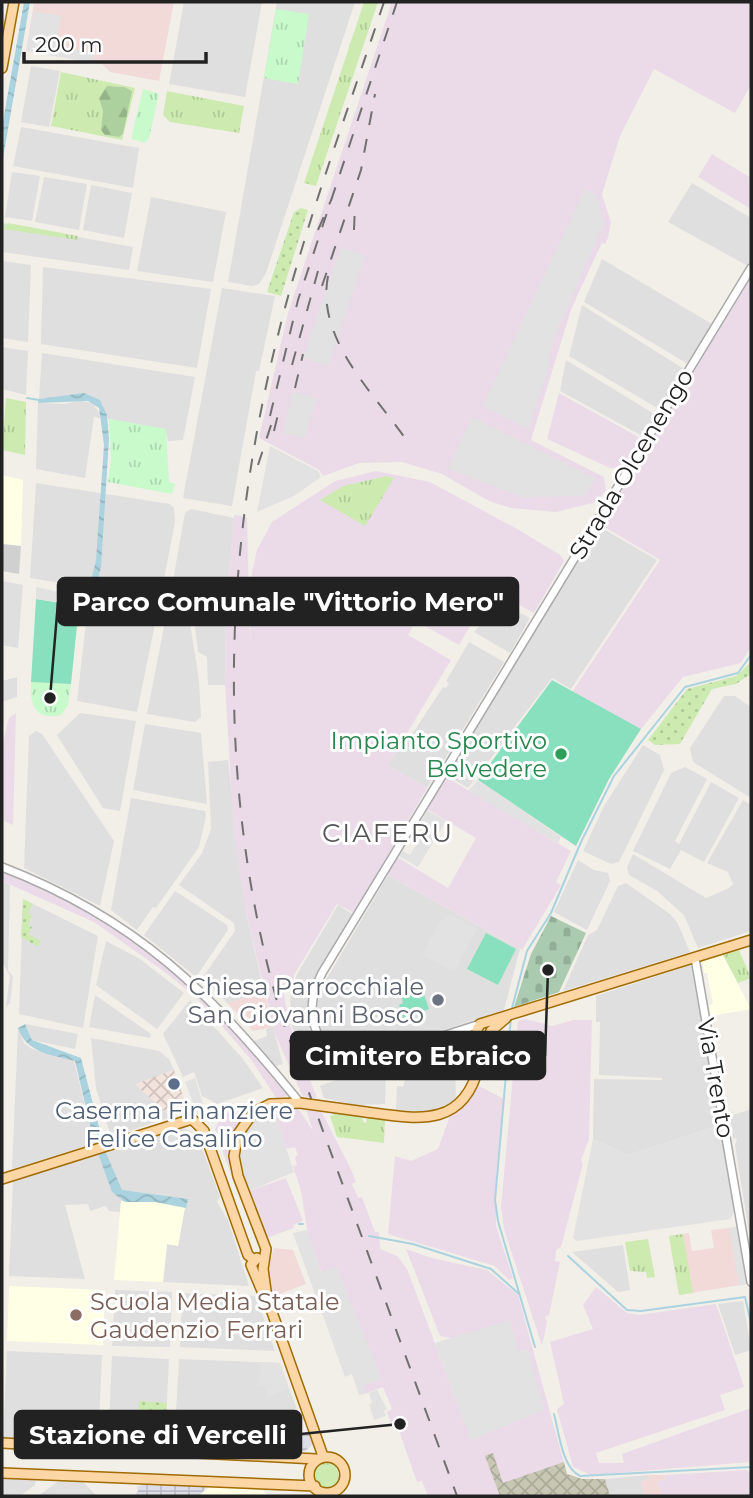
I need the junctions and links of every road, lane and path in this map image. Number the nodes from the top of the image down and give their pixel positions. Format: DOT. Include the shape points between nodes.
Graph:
graph roads {
  1 [pos="14,2"];
  2 [pos="2,68"];
  3 [pos="751,268"];
  4 [pos="2,867"];
  5 [pos="751,940"];
  6 [pos="695,958"];
  7 [pos="483,1030"];
  8 [pos="300,1103"];
  9 [pos="2,1180"];
  10 [pos="259,1264"];
  11 [pos="751,1282"];
  12 [pos="2,1443"];
  13 [pos="320,1457"];
  14 [pos="2,1474"];
  15 [pos="315,1486"];
  16 [pos="337,1494"];
  1 -- 2 [label="main road"];
  3 -- 7 [label="street, Strada Olcenengo" via="316,986 311,1016 331,1072 460,1031"];
  4 -- 8 [label="street" via="61,892 139,937 199,987"];
  5 -- 6 [label="main road"];
  6 -- 7 [label="main road" via="511,1016"];
  6 -- 11 [label="street, Via Trento"];
  7 -- 8 [label="main road, bridge" via="478,1068 467,1094 450,1110 428,1118"];
  8 -- 10 [label="main road" via="270,1104 247,1119 234,1145 238,1176 267,1254"];
  9 -- 10 [label="main road" via="195,1119 204,1131 248,1255"];
  10 -- 13 [label="main road"];
  12 -- 13 [label="main road"];
  13 -- 15 [label="main road" via="310,1474"];
  13 -- 16 [label="main road" via="332,1457 342,1468 344,1481"];
  14 -- 15 [label="main road"];
  15 -- 16 [label="main road"];
}
